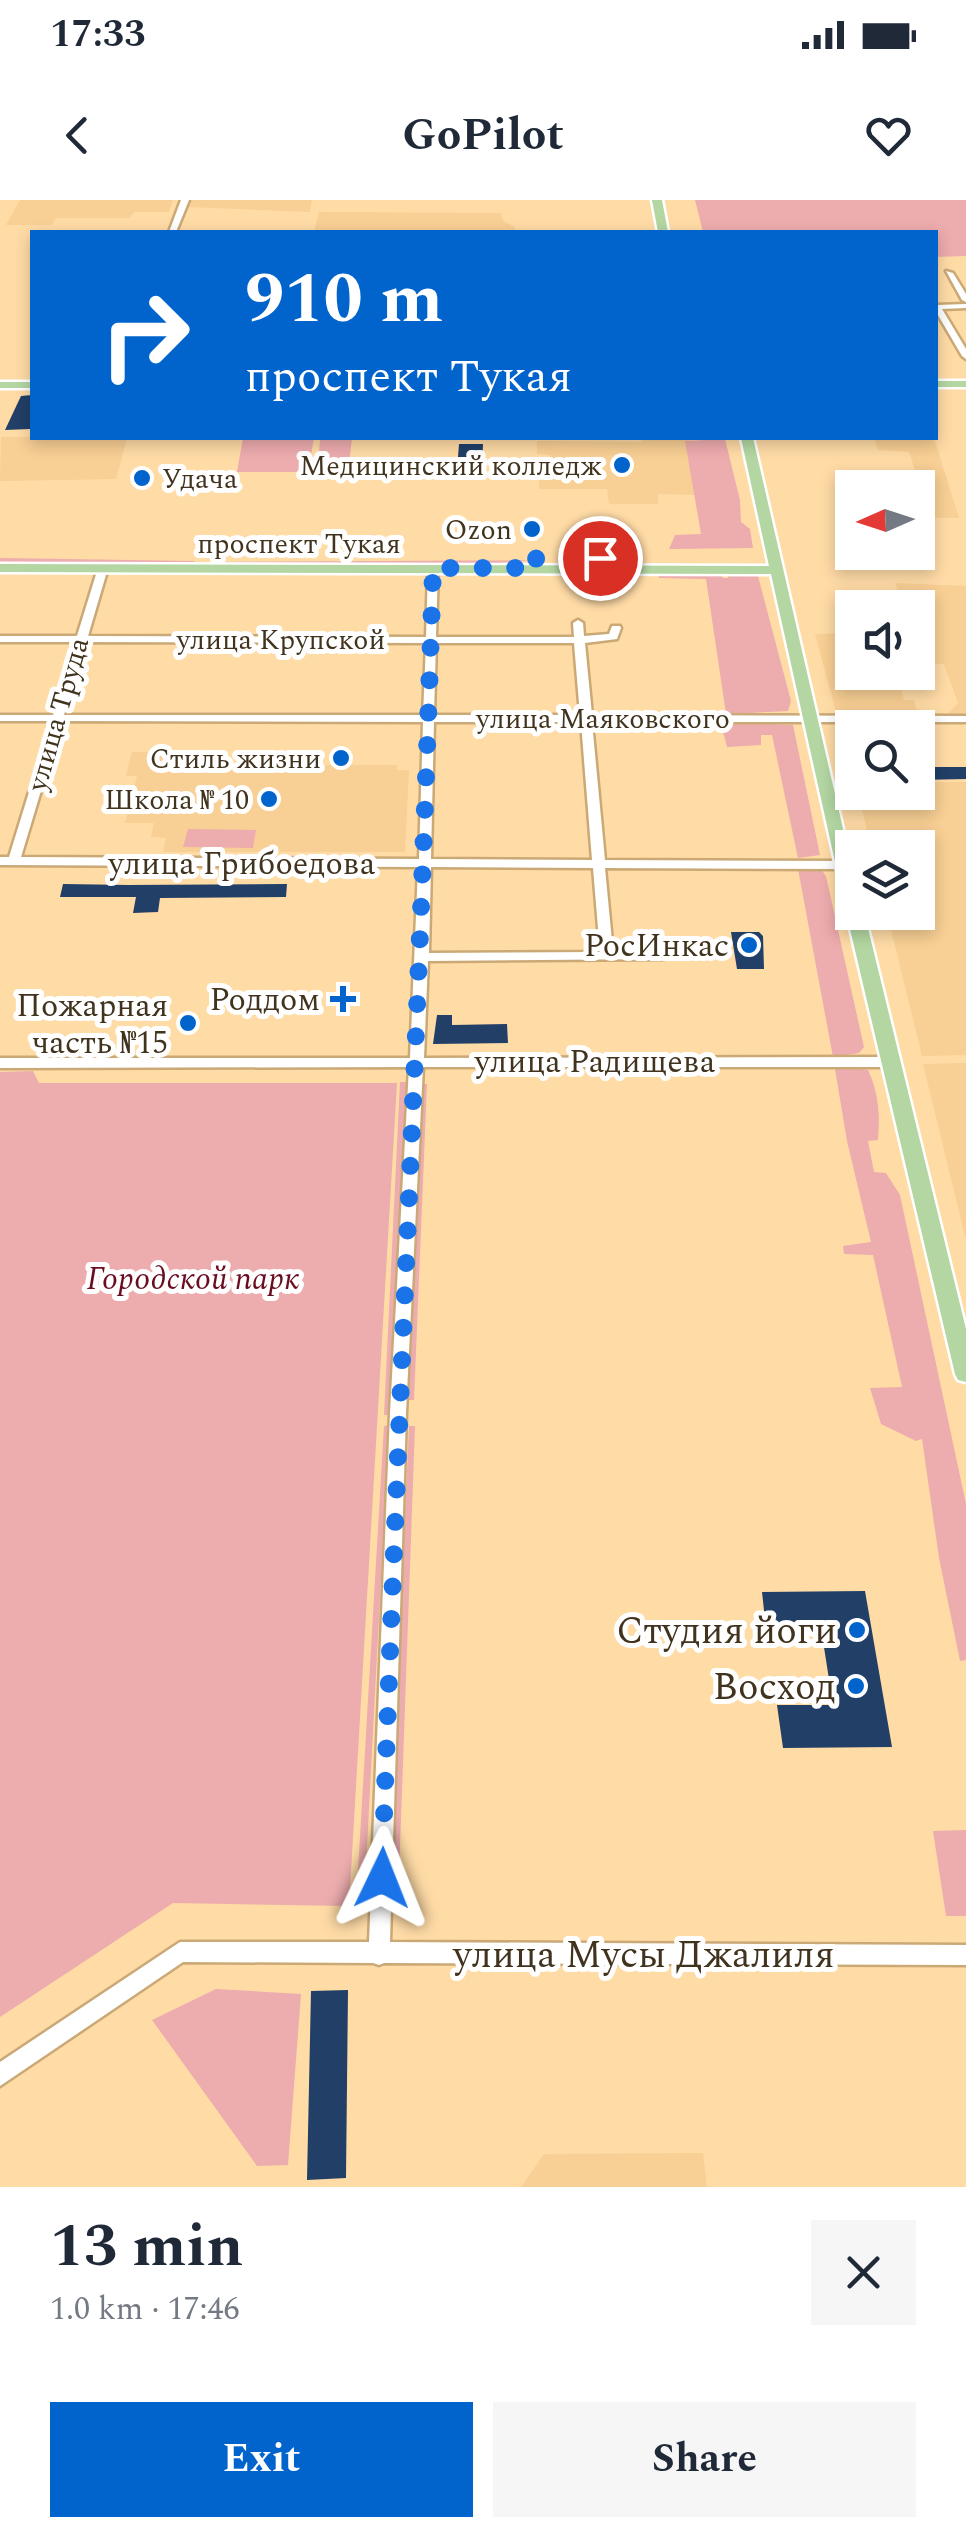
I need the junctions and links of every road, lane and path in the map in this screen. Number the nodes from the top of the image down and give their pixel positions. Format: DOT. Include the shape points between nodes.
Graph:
graph roads {
  1 [pos="185,200"];
  2 [pos="657,200"];
  3 [pos="173,230"];
  4 [pos="663,230"];
  5 [pos="966,273"];
  6 [pos="966,303"];
  7 [pos="938,307"];
  8 [pos="938,309"];
  9 [pos="966,356"];
  10 [pos="938,384"];
  11 [pos="966,384"];
  12 [pos="0,386"];
  13 [pos="30,386"];
  14 [pos="747,440"];
  15 [pos="0,556"];
  16 [pos="209,563"];
  17 [pos="537,564"];
  18 [pos="778,565"];
  19 [pos="0,568"];
  20 [pos="103,568"];
  21 [pos="433,568"];
  22 [pos="578,623"];
  23 [pos="616,628"];
  24 [pos="79,638"];
  25 [pos="0,639"];
  26 [pos="431,639"];
  27 [pos="580,640"];
  28 [pos="0,718"];
  29 [pos="57,718"];
  30 [pos="429,718"];
  31 [pos="588,718"];
  32 [pos="812,719"];
  33 [pos="966,719"];
  34 [pos="836,830"];
  35 [pos="7,862"];
  36 [pos="599,863"];
  37 [pos="422,864"];
  38 [pos="835,865"];
  39 [pos="859,930"];
  40 [pos="607,956"];
  41 [pos="659,956"];
  42 [pos="422,957"];
  43 [pos="416,1062"];
  44 [pos="891,1062"];
  45 [pos="0,1063"];
  46 [pos="966,1374"];
  47 [pos="966,1954"];
  48 [pos="378,1956"];
  49 [pos="0,2075"];
  1 -- 3 [label="street"];
  2 -- 4 [label="main road"];
  5 -- 6 [label="street" via="949,273"];
  6 -- 7 [label="street"];
  8 -- 9 [label="street"];
  10 -- 11 [label="main road"];
  12 -- 13 [label="main road"];
  14 -- 18 [label="main road"];
  15 -- 16 [label="main road, проспект Тукая"];
  16 -- 17 [label="main road, проспект Тукая"];
  16 -- 20 [label="main road, проспект Тукая"];
  16 -- 21 [label="main road, проспект Тукая"];
  17 -- 18 [label="main road, проспект Тукая"];
  17 -- 21 [label="main road, проспект Тукая"];
  18 -- 32 [label="main road"];
  19 -- 20 [label="main road, проспект Тукая"];
  20 -- 24 [label="street, улица Труда"];
  21 -- 26 [label="street"];
  22 -- 27 [label="street"];
  23 -- 27 [label="street, улица Крупской" via="614,637"];
  24 -- 25 [label="street, улица Крупской"];
  24 -- 26 [label="street, улица Крупской"];
  24 -- 29 [label="street, улица Труда"];
  26 -- 27 [label="street, улица Крупской"];
  26 -- 30 [label="street"];
  27 -- 31 [label="street"];
  28 -- 29 [label="street, улица Маяковского"];
  29 -- 30 [label="street, улица Маяковского"];
  29 -- 35 [label="street, улица Труда"];
  30 -- 31 [label="street, улица Маяковского"];
  30 -- 37 [label="street"];
  31 -- 32 [label="street, улица Маяковского"];
  31 -- 36 [label="street"];
  32 -- 33 [label="street, улица Маяковского"];
  32 -- 34 [label="main road"];
  35 -- 37 [label="street, улица Грибоедова"];
  36 -- 37 [label="street, улица Грибоедова"];
  36 -- 38 [label="street, улица Грибоедова"];
  36 -- 40 [label="street"];
  37 -- 42 [label="street"];
  39 -- 44 [label="main road"];
  40 -- 41 [label="street"];
  40 -- 42 [label="street"];
  42 -- 43 [label="street"];
  43 -- 44 [label="street, улица Радищева"];
  43 -- 45 [label="street, улица Радищева"];
  43 -- 48 [label="street"];
  44 -- 46 [label="main road"];
  47 -- 48 [label="street, улица Мусы Джалиля"];
  48 -- 49 [label="street, улица Мусы Джалиля" via="180,1952"];
}
